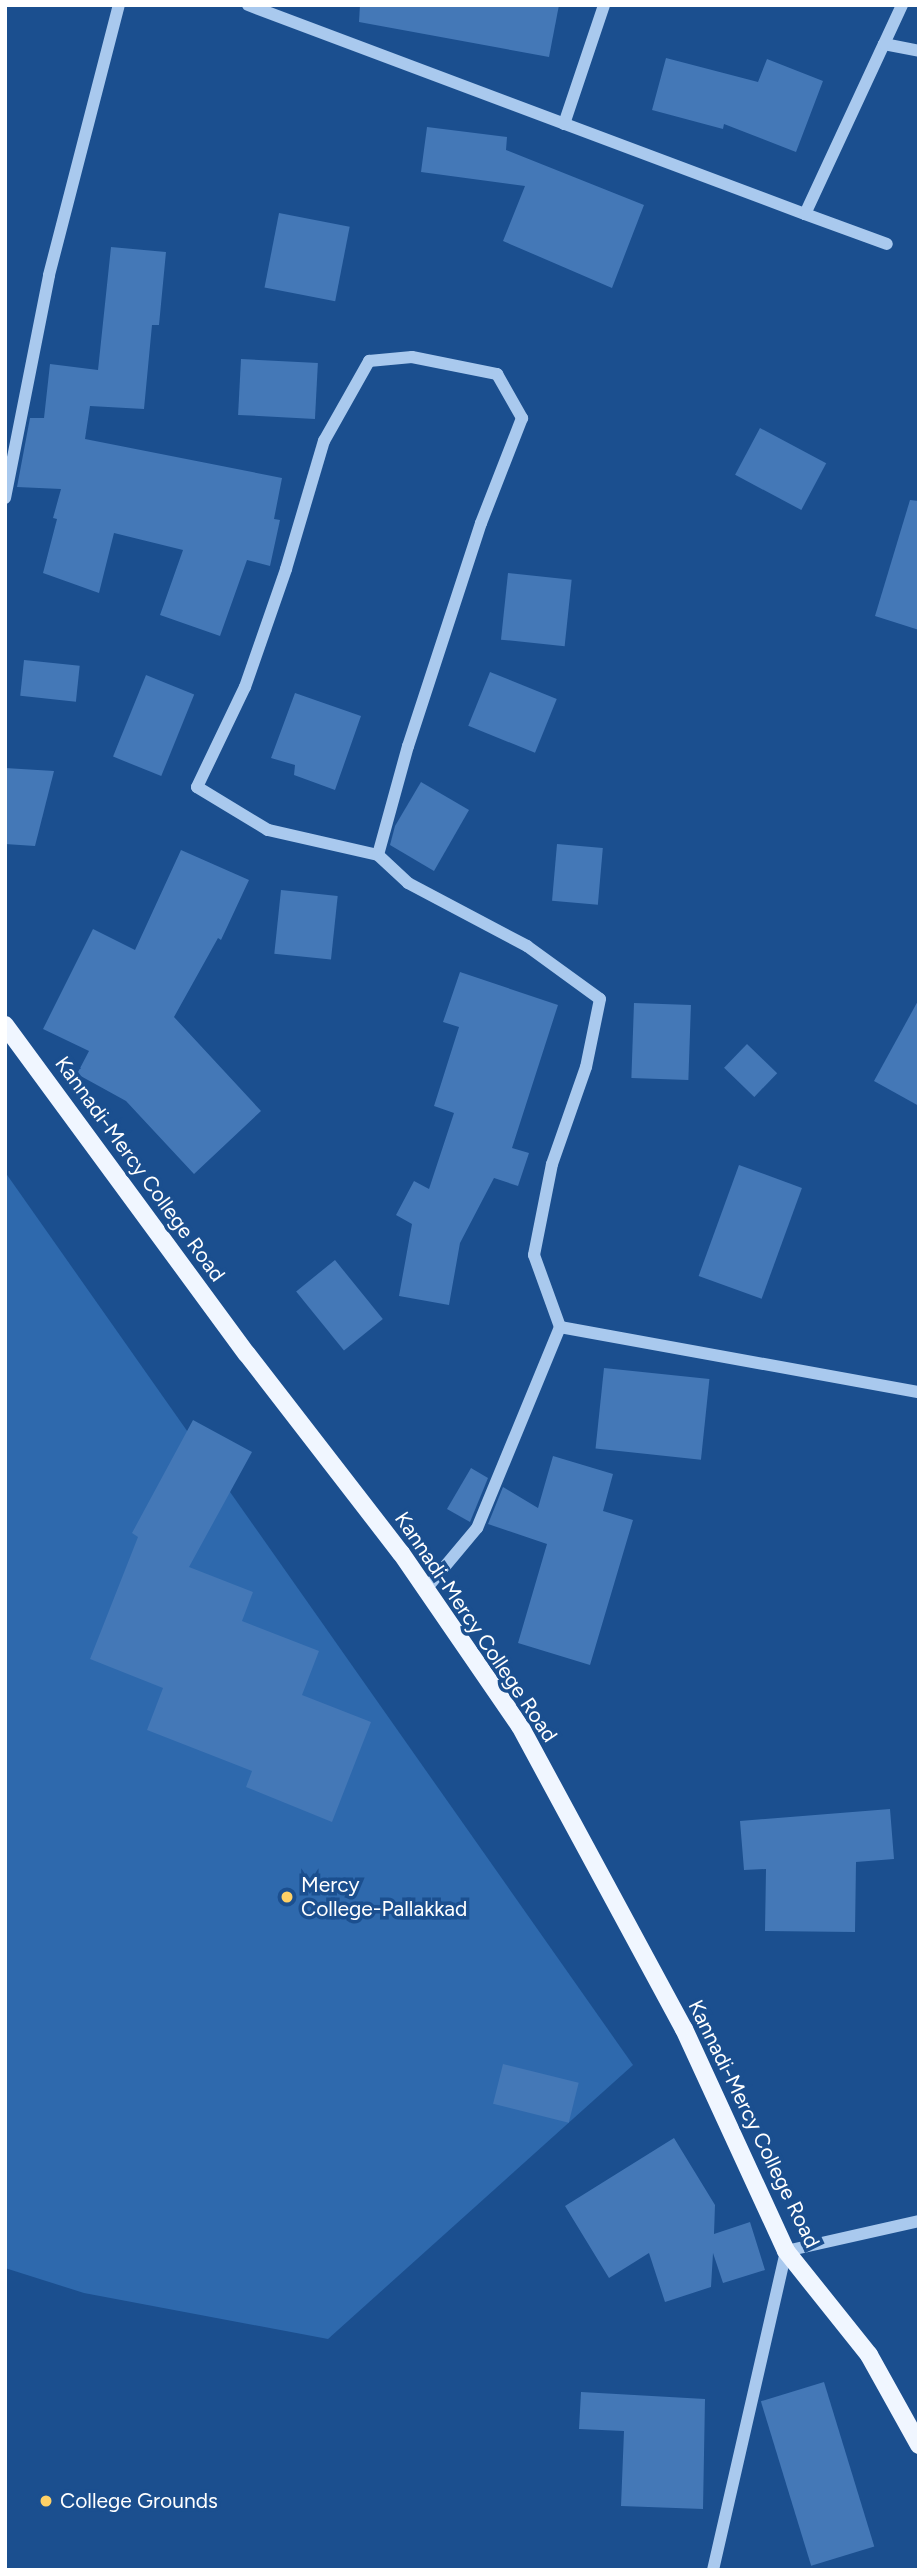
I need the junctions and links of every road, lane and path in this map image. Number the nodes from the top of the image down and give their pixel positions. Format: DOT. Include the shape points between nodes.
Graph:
graph roads {
  1 [pos="118,5"];
  2 [pos="248,5"];
  3 [pos="604,5"];
  4 [pos="902,5"];
  5 [pos="884,44"];
  6 [pos="919,51"];
  7 [pos="564,124"];
  8 [pos="805,214"];
  9 [pos="887,244"];
  10 [pos="5,498"];
  11 [pos="379,855"];
  12 [pos="5,1025"];
  13 [pos="561,1327"];
  14 [pos="919,1392"];
  15 [pos="426,1589"];
  16 [pos="919,2221"];
  17 [pos="786,2251"];
  18 [pos="918,2441"];
  19 [pos="713,2570"];
  1 -- 10 [label="street" via="49,275"];
  2 -- 7 [label="street"];
  3 -- 7 [label="street"];
  4 -- 5 [label="street"];
  5 -- 6 [label="street"];
  5 -- 8 [label="street"];
  7 -- 8 [label="street"];
  8 -- 9 [label="street"];
  11 -- 11 [label="street" via="408,746 477,536 522,418 497,374 412,357 369,361 324,441 245,687 197,787 268,830"];
  11 -- 13 [label="street" via="408,883 527,946 600,999 586,1067 552,1164 534,1255"];
  12 -- 15 [label="main road, Kannadi-Mercy College Road"];
  13 -- 14 [label="street"];
  13 -- 15 [label="street" via="477,1528"];
  15 -- 17 [label="main road, Kannadi-Mercy College Road" via="520,1726 684,2029"];
  16 -- 17 [label="street"];
  17 -- 18 [label="main road, Kannadi-Mercy College Road" via="869,2355"];
  17 -- 19 [label="street"];
}
